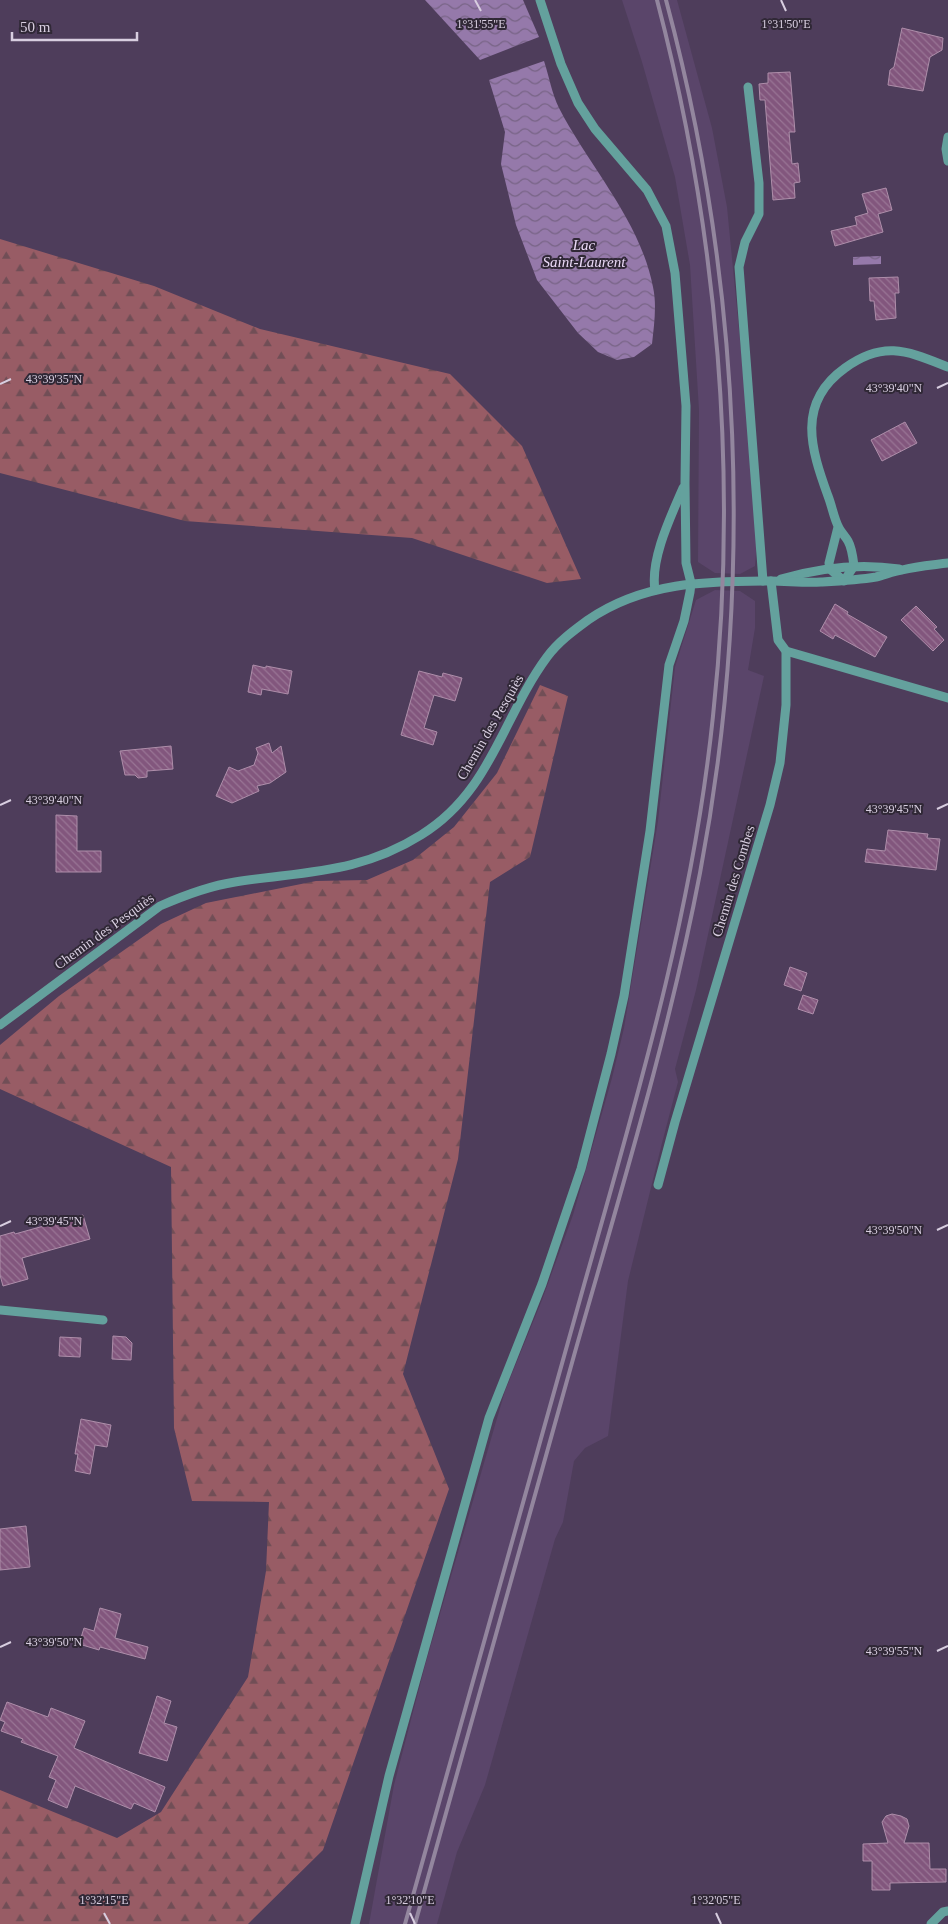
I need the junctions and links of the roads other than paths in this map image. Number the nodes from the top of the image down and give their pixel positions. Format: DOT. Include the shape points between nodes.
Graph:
graph roads {
  1 [pos="540,0"];
  2 [pos="748,87"];
  3 [pos="948,137"];
  4 [pos="948,161"];
  5 [pos="948,367"];
  6 [pos="685,483"];
  7 [pos="838,527"];
  8 [pos="948,563"];
  9 [pos="854,566"];
  10 [pos="830,569"];
  11 [pos="902,570"];
  12 [pos="844,580"];
  13 [pos="767,581"];
  14 [pos="691,583"];
  15 [pos="655,590"];
  16 [pos="786,651"];
  17 [pos="948,698"];
  18 [pos="0,1026"];
  19 [pos="658,1185"];
  20 [pos="0,1310"];
  21 [pos="103,1320"];
  22 [pos="948,1911"];
  23 [pos="355,1924"];
  24 [pos="931,1924"];
  1 -- 6 [label="street" via="578,103 595,129 647,190 666,226 675,273 686,406"];
  2 -- 13 [label="street, Chemin des Combes" via="759,182 758,214 745,242 740,267"];
  3 -- 4 [label="street"];
  5 -- 7 [label="street" via="910,352 892,351 856,360 827,386 812,417 812,445"];
  6 -- 14 [label="street" via="686,563"];
  6 -- 15 [label="street" via="658,555 653,581"];
  7 -- 9 [label="street" via="848,541"];
  7 -- 10 [label="street"];
  8 -- 11 [label="street, Chemin des Pesquiès"];
  9 -- 10 [label="street, Chemin des Pesquiès"];
  9 -- 11 [label="street, Chemin des Pesquiès"];
  9 -- 12 [label="street"];
  10 -- 12 [label="street"];
  10 -- 13 [label="street, Chemin des Pesquiès"];
  11 -- 12 [label="street, Chemin des Pesquiès"];
  12 -- 13 [label="street, Chemin des Pesquiès" via="806,583"];
  13 -- 14 [label="street, Chemin des Pesquiès"];
  13 -- 16 [label="street, Chemin des Combes" via="778,640"];
  14 -- 15 [label="street, Chemin des Pesquiès"];
  14 -- 23 [label="street" via="684,622 669,665 650,830 612,1054 581,1169 542,1284 489,1418 389,1776"];
  15 -- 18 [label="street, Chemin des Pesquiès" via="596,615 559,644 533,679 487,765 464,800 422,834 367,861 326,871 233,882 190,893 160,906"];
  16 -- 17 [label="street"];
  16 -- 19 [label="street, Chemin des Combes" via="786,705 780,763 770,805"];
  20 -- 21 [label="street"];
  22 -- 24 [label="street"];
}
